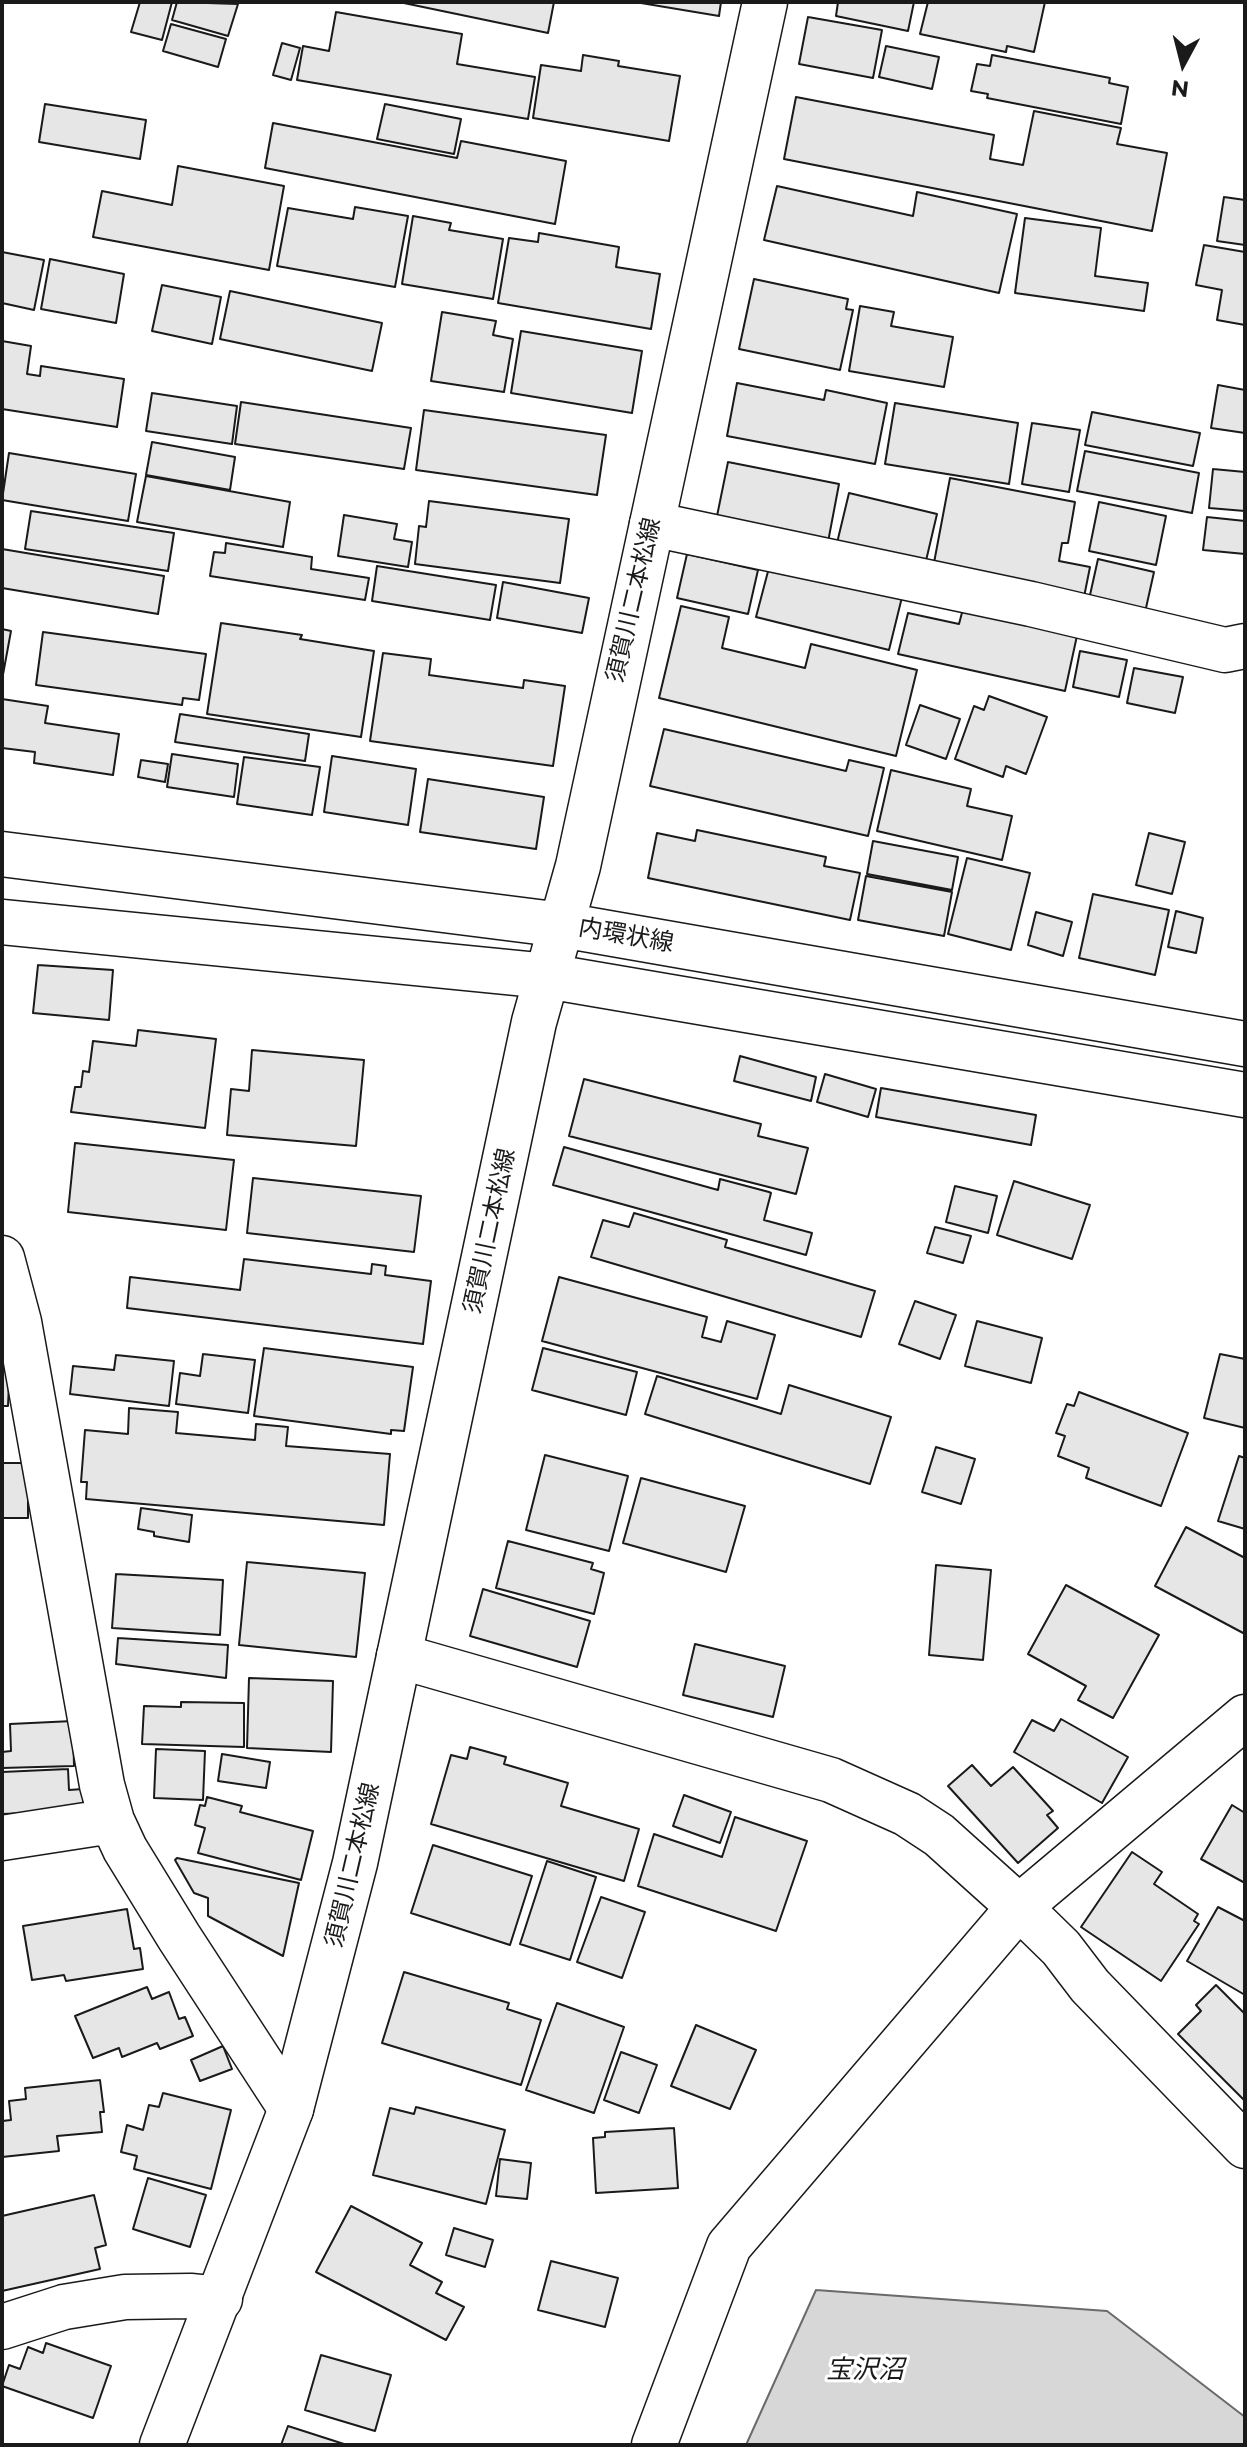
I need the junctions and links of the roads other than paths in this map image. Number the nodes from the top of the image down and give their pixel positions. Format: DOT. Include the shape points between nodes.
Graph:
graph roads {
  1 [pos="765,2"];
  2 [pos="652,524"];
  3 [pos="1245,646"];
  4 [pos="2,854"];
  5 [pos="2,922"];
  6 [pos="562,925"];
  7 [pos="547,976"];
  8 [pos="1245,1044"];
  9 [pos="1245,1095"];
  10 [pos="2,1258"];
  11 [pos="399,1656"];
  12 [pos="1245,1717"];
  13 [pos="112,1821"];
  14 [pos="2,1838"];
  15 [pos="1019,1907"];
  16 [pos="291,2109"];
  17 [pos="1245,2146"];
  18 [pos="220,2299"];
  19 [pos="2,2327"];
  20 [pos="162,2445"];
  21 [pos="654,2445"];
  1 -- 2 [label="street, 須賀川二本松線"];
  2 -- 3 [label="street" via="1225,650"];
  2 -- 6 [label="street, 須賀川二本松線"];
  4 -- 6 [label="street, 内環状線"];
  5 -- 7 [label="street"];
  6 -- 7 [label="street, 須賀川二本松線"];
  6 -- 8 [label="street, 内環状線"];
  7 -- 9 [label="street"];
  7 -- 11 [label="street, 須賀川二本松線"];
  10 -- 13 [label="street" via="19,1322"];
  11 -- 15 [label="street" via="831,1780 907,1814 939,1835"];
  11 -- 16 [label="street, 須賀川二本松線" via="355,1863"];
  12 -- 15 [label="street"];
  13 -- 14 [label="street"];
  13 -- 16 [label="street"];
  15 -- 17 [label="street"];
  15 -- 21 [label="street" via="729,2246"];
  16 -- 18 [label="street, 須賀川二本松線"];
  18 -- 19 [label="street" via="125,2297 64,2307"];
  18 -- 20 [label="street, 須賀川二本松線"];
}
